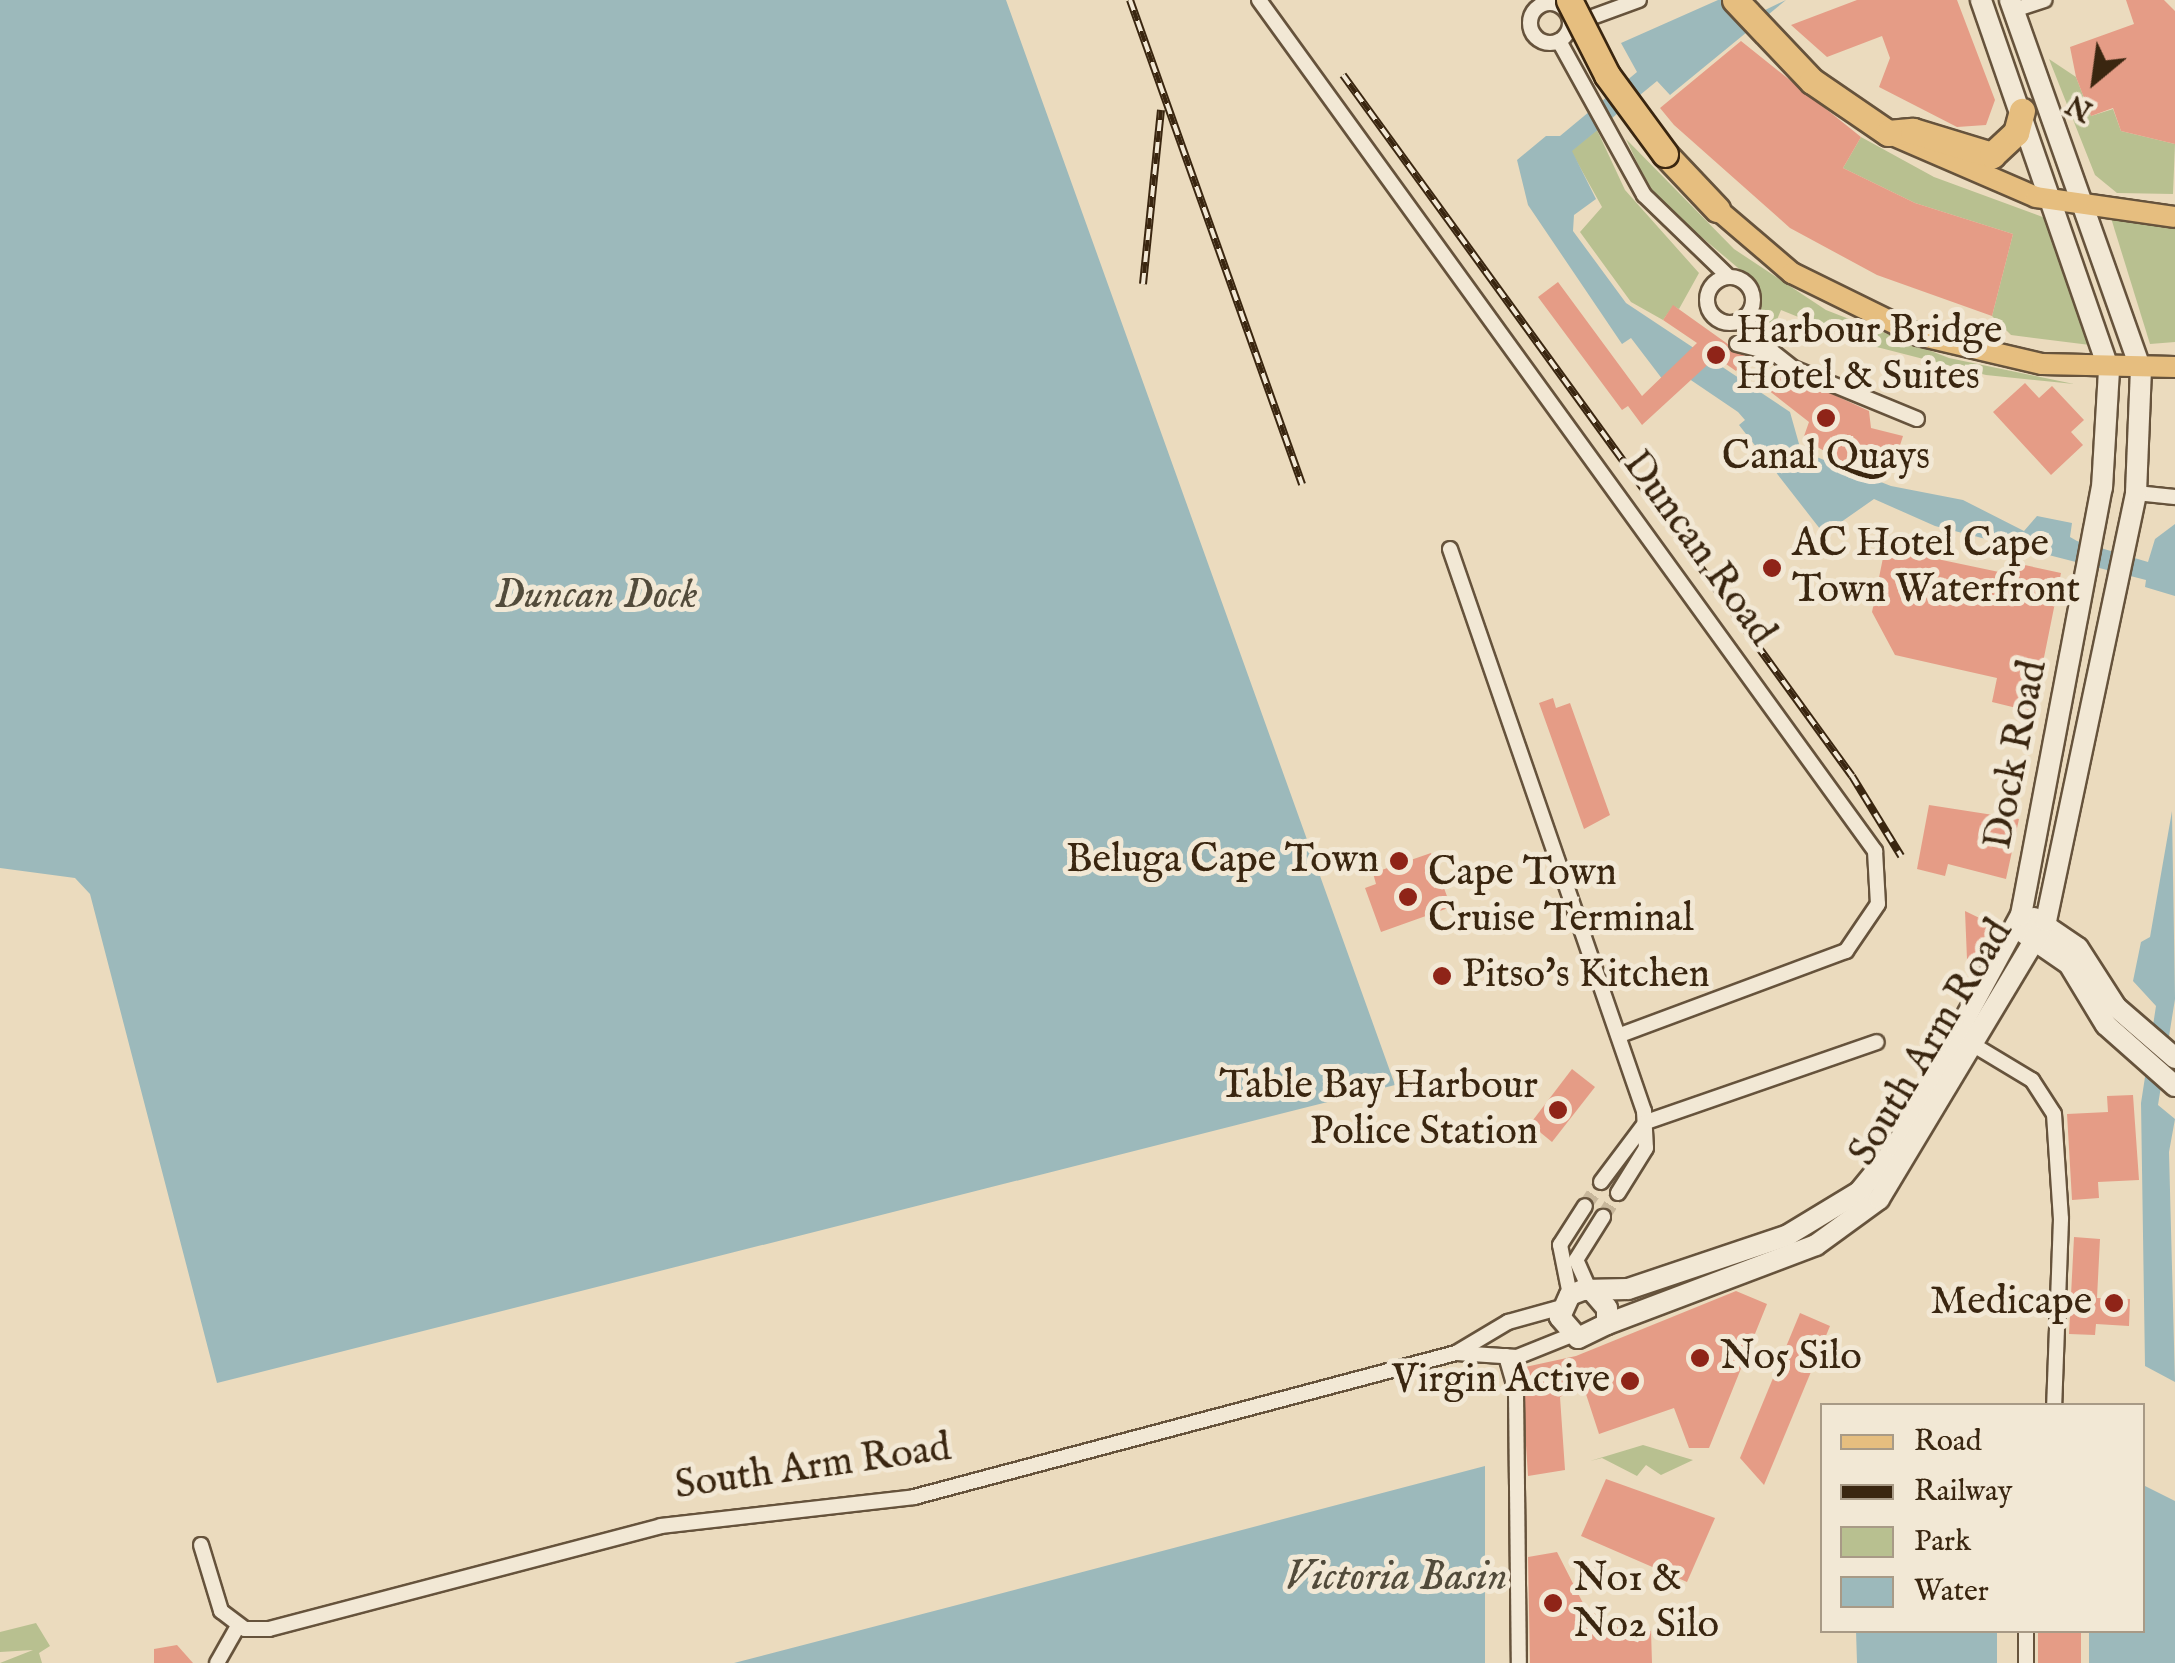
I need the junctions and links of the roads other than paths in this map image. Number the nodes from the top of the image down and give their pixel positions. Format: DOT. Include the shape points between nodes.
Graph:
graph roads {
  1 [pos="1259,0"];
  2 [pos="1589,0"];
  3 [pos="1639,0"];
  4 [pos="1735,0"];
  5 [pos="1980,0"];
  6 [pos="2044,0"];
  7 [pos="2012,5"];
  8 [pos="1552,6"];
  9 [pos="1560,41"];
  10 [pos="2022,111"];
  11 [pos="1885,131"];
  12 [pos="2054,202"];
  13 [pos="2086,208"];
  14 [pos="1718,210"];
  15 [pos="2171,213"];
  16 [pos="1690,242"];
  17 [pos="1728,276"];
  18 [pos="1709,287"];
  19 [pos="1745,318"];
  20 [pos="1724,322"];
  21 [pos="1737,344"];
  22 [pos="1776,356"];
  23 [pos="2175,367"];
  24 [pos="2110,370"];
  25 [pos="2141,370"];
  26 [pos="1918,418"];
  27 [pos="2136,493"];
  28 [pos="2175,496"];
  29 [pos="1450,549"];
  30 [pos="2019,921"];
  31 [pos="2046,921"];
  32 [pos="2035,941"];
  33 [pos="1620,1035"];
  34 [pos="1967,1041"];
  35 [pos="1878,1042"];
  36 [pos="2175,1058"];
  37 [pos="2171,1082"];
  38 [pos="1646,1122"];
  39 [pos="1601,1182"];
  40 [pos="1618,1193"];
  41 [pos="1585,1206"];
  42 [pos="1602,1217"];
  43 [pos="1579,1296"];
  44 [pos="1607,1324"];
  45 [pos="1497,1331"];
  46 [pos="1572,1335"];
  47 [pos="1456,1354"];
  48 [pos="1504,1355"];
  49 [pos="2054,1403"];
  50 [pos="201,1545"];
  51 [pos="238,1626"];
  52 [pos="2026,1633"];
  53 [pos="217,1663"];
  54 [pos="1519,1663"];
  55 [pos="2026,1663"];
  1 -- 33 [label="street, Duncan Road" via="1875,852 1878,904 1846,952"];
  2 -- 8 [label="street"];
  3 -- 8 [label="street"];
  4 -- 11 [label="highway" via="1812,81"];
  5 -- 10 [label="street"];
  6 -- 7 [label="street"];
  7 -- 13 [label="street"];
  8 -- 9 [label="street"];
  8 -- 9 [label="street" via="1533,34"];
  8 -- 14 [label="highway, bridge"];
  9 -- 16 [label="street" via="1644,195"];
  10 -- 11 [label="highway" via="2016,134 1992,155 1913,131"];
  10 -- 12 [label="street"];
  11 -- 12 [label="main road" via="1939,161"];
  12 -- 13 [label="main road"];
  12 -- 24 [label="street"];
  13 -- 15 [label="main road"];
  13 -- 25 [label="street"];
  14 -- 24 [label="main road" via="1792,272 1918,335 2042,364"];
  16 -- 17 [label="street"];
  16 -- 18 [label="street" via="1707,265"];
  17 -- 18 [label="street"];
  17 -- 19 [label="street" via="1753,294"];
  18 -- 20 [label="street" via="1708,309"];
  19 -- 20 [label="street"];
  19 -- 21 [label="street"];
  19 -- 22 [label="street"];
  20 -- 21 [label="street"];
  21 -- 22 [label="street"];
  22 -- 26 [label="street"];
  23 -- 25 [label="main road"];
  24 -- 25 [label="main road"];
  24 -- 30 [label="street, Dock Road" via="2094,538"];
  25 -- 27 [label="street, Dock Road"];
  27 -- 28 [label="street"];
  27 -- 31 [label="street, Dock Road"];
  29 -- 33 [label="street"];
  30 -- 31 [label="street"];
  30 -- 32 [label="street"];
  30 -- 34 [label="street, South Arm Road"];
  31 -- 32 [label="street, South Arm Road"];
  31 -- 36 [label="street" via="2086,957 2137,1027"];
  32 -- 34 [label="street, South Arm Road"];
  32 -- 37 [label="street" via="2069,964 2106,1025"];
  33 -- 38 [label="street"];
  34 -- 43 [label="street, South Arm Road" via="1874,1178 1832,1212 1664,1277"];
  34 -- 44 [label="street, South Arm Road" via="1887,1190 1844,1228 1790,1256"];
  34 -- 49 [label="street" via="2032,1080 2054,1114 2061,1219"];
  35 -- 38 [label="street"];
  38 -- 39 [label="street"];
  38 -- 40 [label="street" via="1644,1155"];
  41 -- 43 [label="street" via="1560,1245"];
  42 -- 43 [label="street" via="1576,1260"];
  43 -- 44 [label="street" via="1607,1308"];
  43 -- 45 [label="street, South Arm Road"];
  43 -- 46 [label="street"];
  44 -- 46 [label="street, South Arm Road" via="1592,1338"];
  45 -- 47 [label="street, South Arm Road"];
  45 -- 48 [label="street"];
  46 -- 48 [label="street, South Arm Road"];
  47 -- 48 [label="street, South Arm Road"];
  47 -- 51 [label="street, South Arm Road" via="914,1496 661,1526 268,1630"];
  48 -- 54 [label="street" via="1516,1392"];
  50 -- 51 [label="street" via="214,1598"];
  51 -- 53 [label="street"];
  52 -- 55 [label="street"];
}
